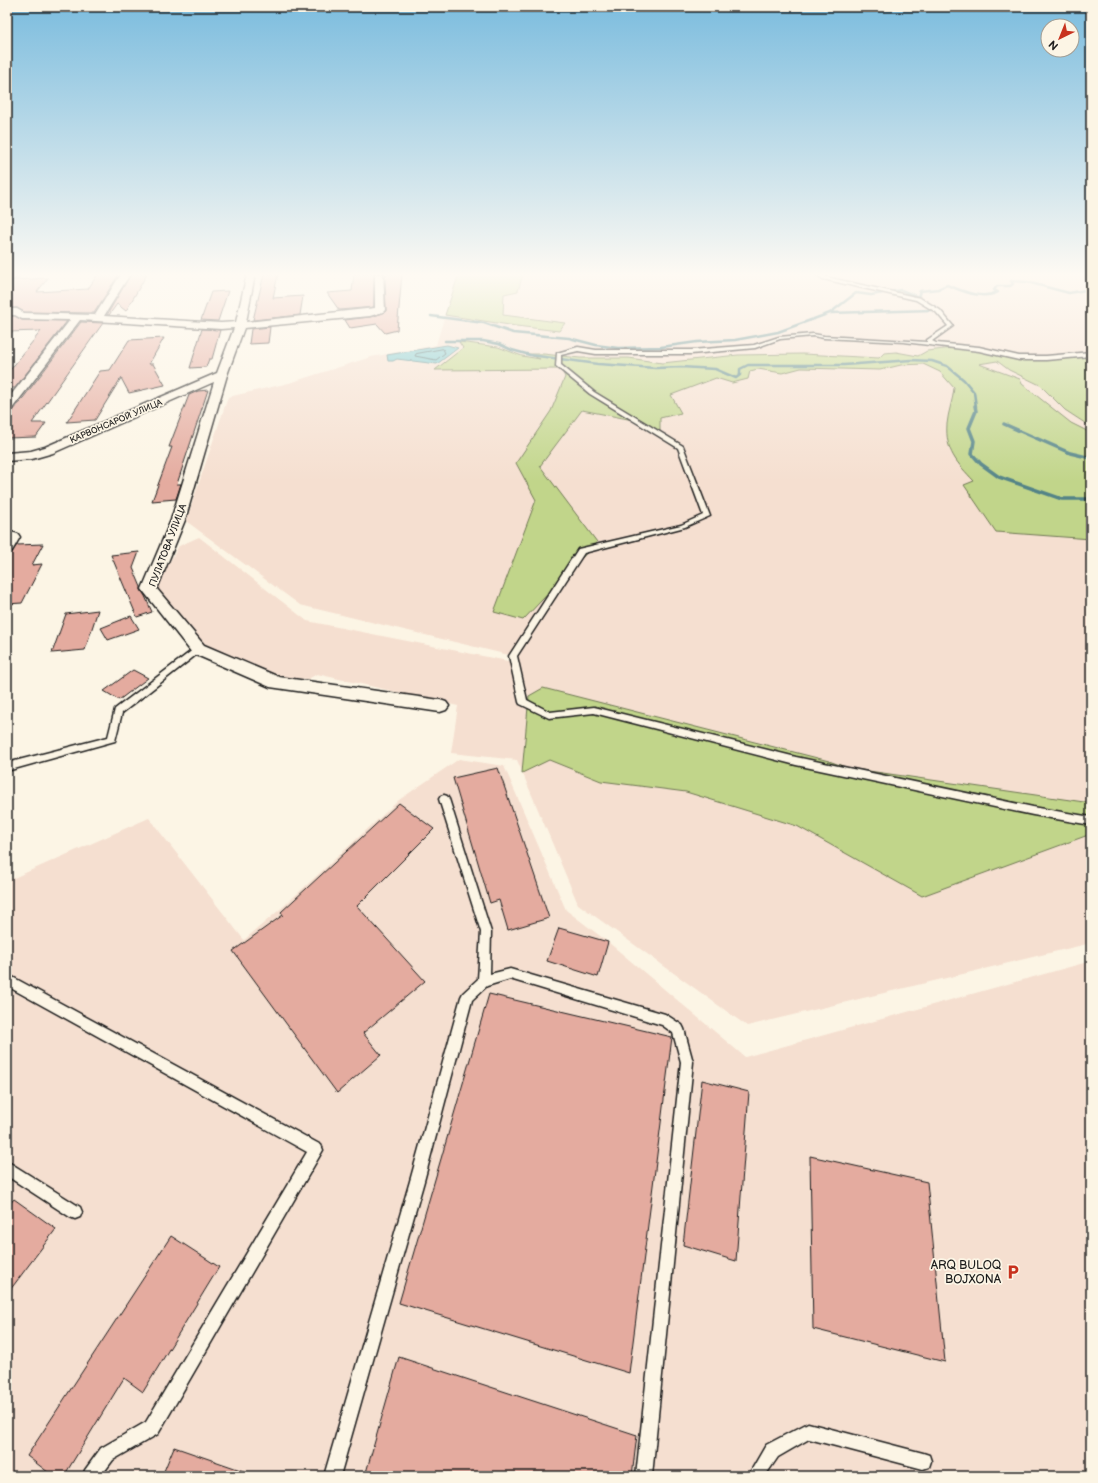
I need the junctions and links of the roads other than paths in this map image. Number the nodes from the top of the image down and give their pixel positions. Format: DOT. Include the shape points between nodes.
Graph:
graph roads {
  1 [pos="56,343"];
  2 [pos="233,343"];
  3 [pos="763,343"];
  4 [pos="919,343"];
  5 [pos="933,343"];
  6 [pos="939,346"];
  7 [pos="1091,354"];
  8 [pos="222,375"];
  9 [pos="7,408"];
  10 [pos="7,457"];
  11 [pos="7,535"];
  12 [pos="7,548"];
  13 [pos="198,648"];
  14 [pos="440,706"];
  15 [pos="7,767"];
  16 [pos="444,799"];
  17 [pos="1091,821"];
  18 [pos="7,980"];
  19 [pos="484,981"];
  20 [pos="7,1168"];
  21 [pos="75,1212"];
  22 [pos="923,1461"];
  23 [pos="91,1476"];
  24 [pos="332,1476"];
  25 [pos="644,1476"];
  26 [pos="756,1476"];
  1 -- 9 [label="street"];
  2 -- 8 [label="street, ПУЛАТОВА УЛИЦА"];
  3 -- 17 [label="lane" via="691,352 596,352 578,349 559,354 558,365 592,393 682,447 707,516 682,526 581,551 513,656 523,702 549,714 594,710 796,761"];
  4 -- 6 [label="lane"];
  5 -- 6 [label="lane"];
  6 -- 7 [label="lane" via="979,349 1019,358"];
  8 -- 10 [label="street, КАРВОНСАРОЙ УЛИЦА" via="49,450 32,455"];
  8 -- 13 [label="street, ПУЛАТОВА УЛИЦА" via="178,520 149,589"];
  11 -- 12 [label="street" via="13,537"];
  13 -- 14 [label="street, ПУЛАТОВА УЛИЦА" via="276,682"];
  13 -- 15 [label="lane" via="118,712 112,738"];
  16 -- 19 [label="lane" via="486,932"];
  18 -- 23 [label="lane" via="316,1150 152,1428 107,1454"];
  19 -- 24 [label="lane" via="467,997"];
  19 -- 25 [label="lane" via="510,974 665,1020 678,1029 687,1062"];
  20 -- 21 [label="lane"];
  22 -- 26 [label="lane" via="808,1431 772,1451"];
}
